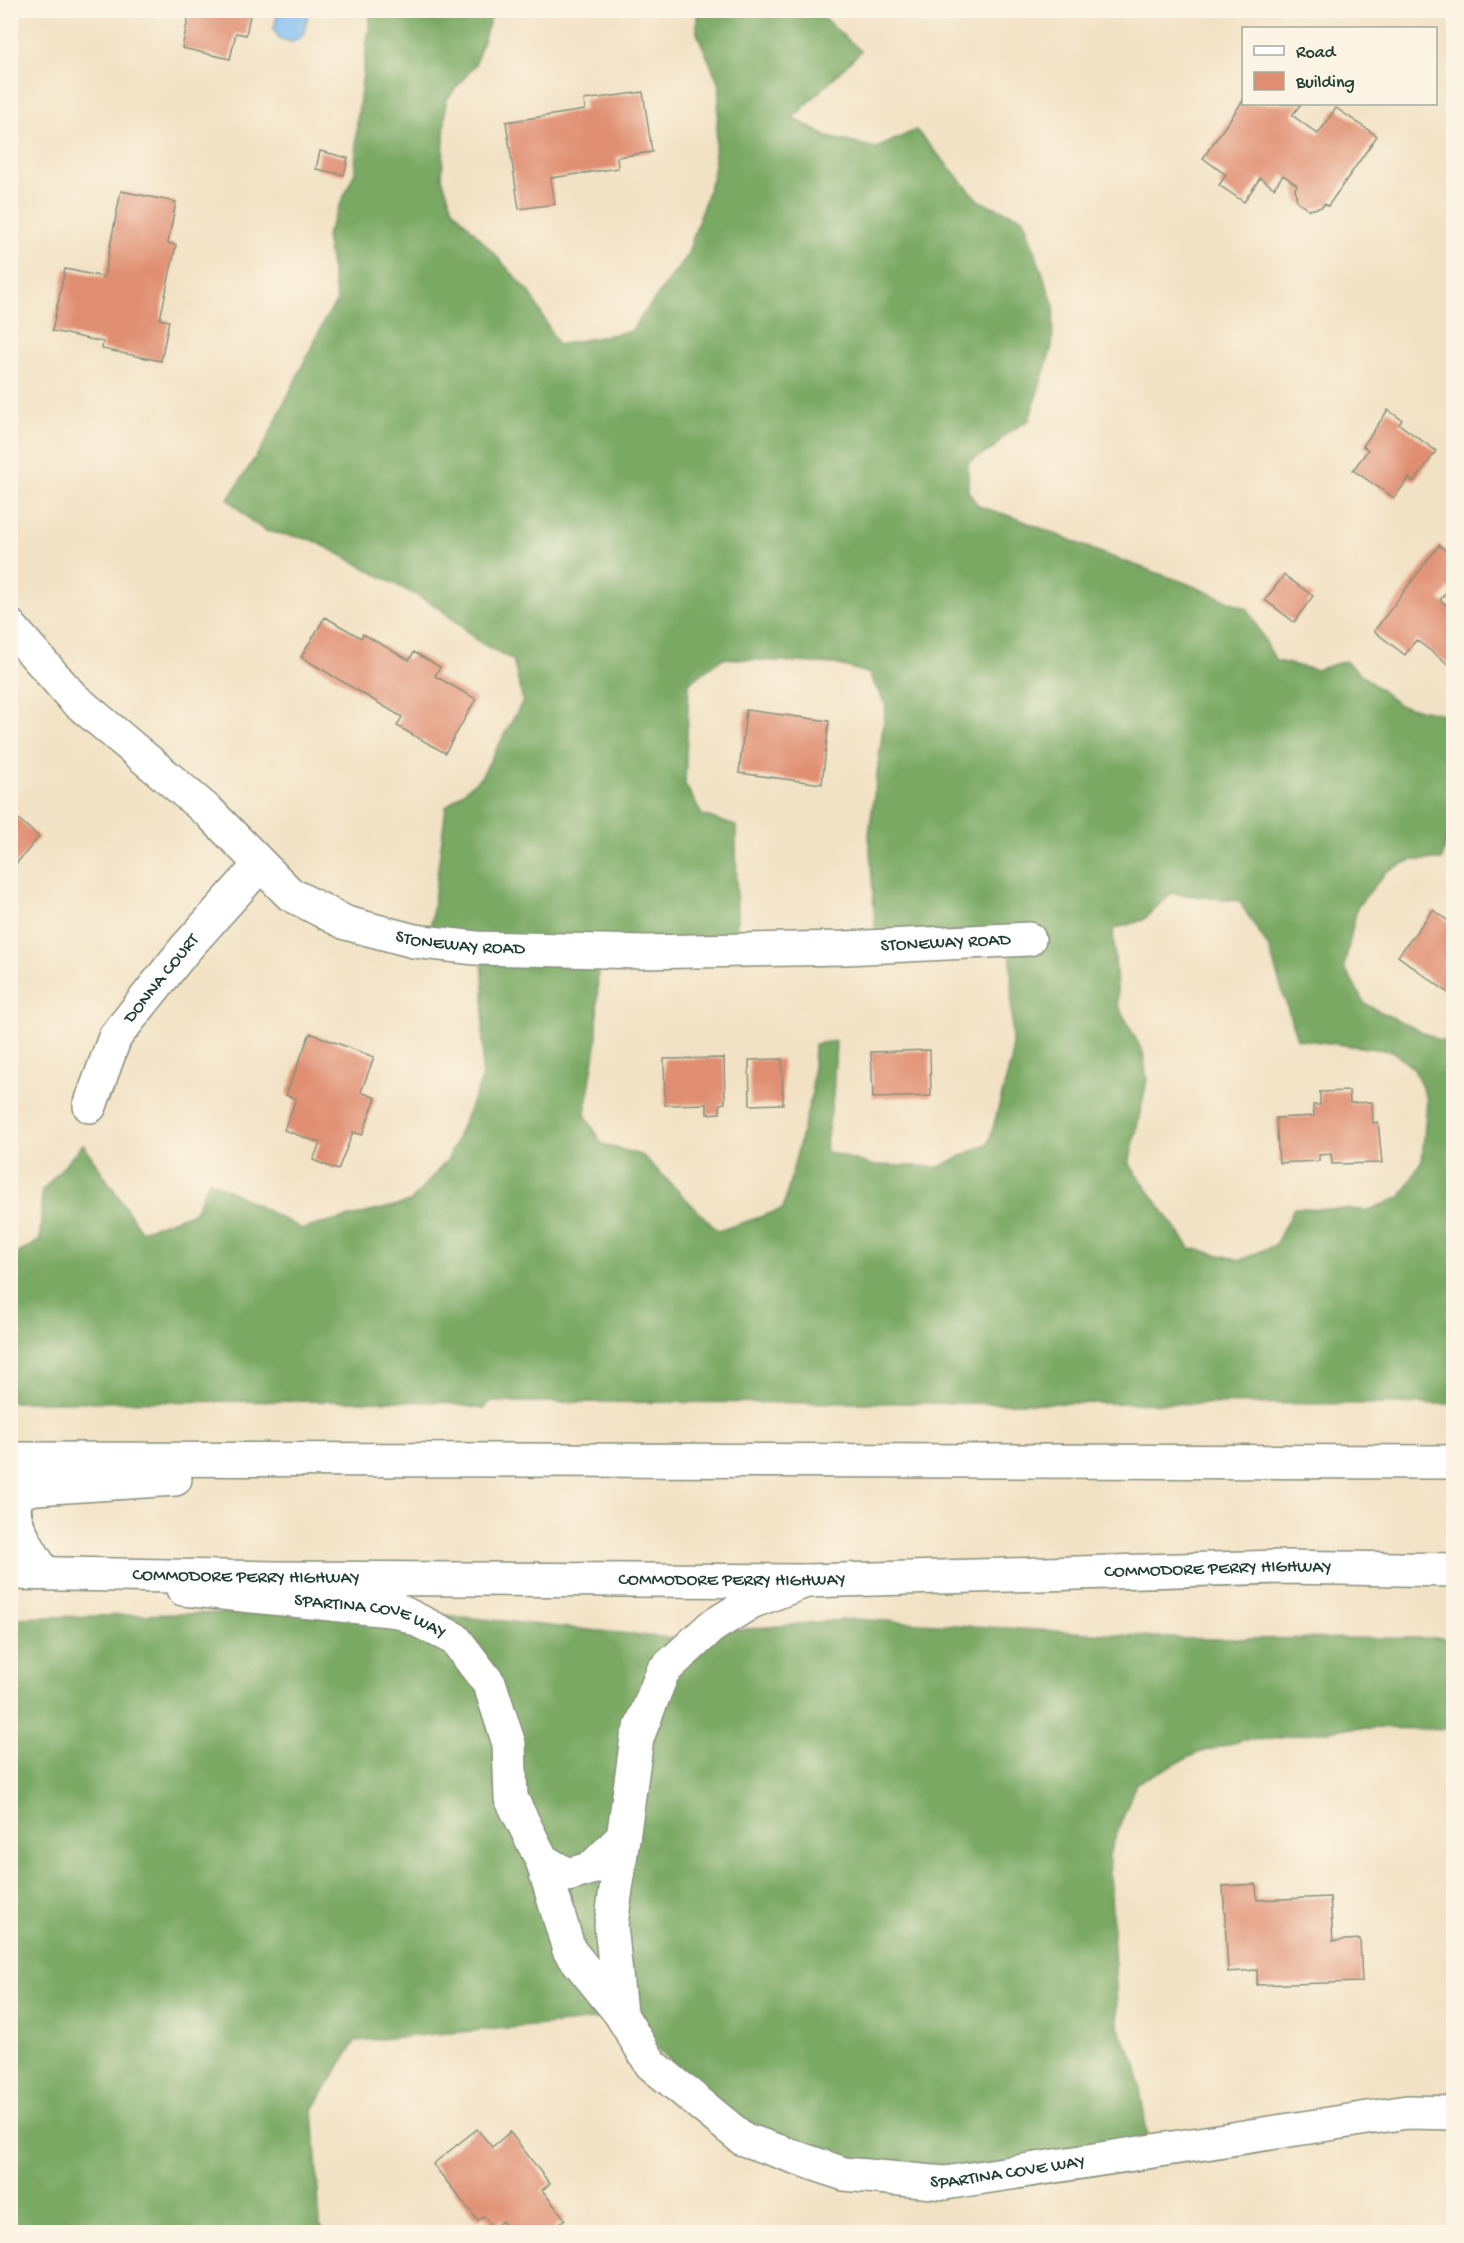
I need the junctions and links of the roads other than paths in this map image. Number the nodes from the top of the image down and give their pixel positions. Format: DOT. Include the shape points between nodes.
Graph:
graph roads {
  1 [pos="10,626"];
  2 [pos="260,865"];
  3 [pos="1029,939"];
  4 [pos="90,1106"];
  5 [pos="473,1458"];
  6 [pos="10,1459"];
  7 [pos="1454,1461"];
  8 [pos="1454,1570"];
  9 [pos="10,1573"];
  10 [pos="44,1573"];
  11 [pos="807,1581"];
  12 [pos="623,1837"];
  13 [pos="542,1860"];
  14 [pos="620,2013"];
  15 [pos="1454,2113"];
  1 -- 2 [label="main road, STONEWAY ROAD" via="73,698 210,813"];
  2 -- 3 [label="main road, STONEWAY ROAD" via="290,894 346,923 414,941 476,948 643,952"];
  2 -- 4 [label="main road, DONNA COURT" via="114,1037"];
  5 -- 6 [label="main road"];
  5 -- 7 [label="main road"];
  5 -- 10 [label="main road" via="36,1488 23,1492 15,1502 14,1522"];
  8 -- 11 [label="main road, COMMODORE PERRY HIGHWAY" via="1283,1567"];
  9 -- 10 [label="main road, COMMODORE PERRY HIGHWAY"];
  10 -- 11 [label="main road, COMMODORE PERRY HIGHWAY"];
  10 -- 13 [label="main road, SPARTINA COVE WAY" via="399,1611 454,1640 489,1685 509,1744 511,1798"];
  11 -- 12 [label="main road, SPARTINA COVE WAY" via="751,1602 711,1627 663,1671 637,1738"];
  12 -- 13 [label="main road" via="592,1868 568,1875"];
  12 -- 14 [label="main road, SPARTINA COVE WAY" via="611,1925"];
  13 -- 14 [label="main road, SPARTINA COVE WAY" via="569,1950"];
  14 -- 15 [label="main road, SPARTINA COVE WAY" via="651,2064 743,2139 844,2174 945,2183 1407,2112"];
}
